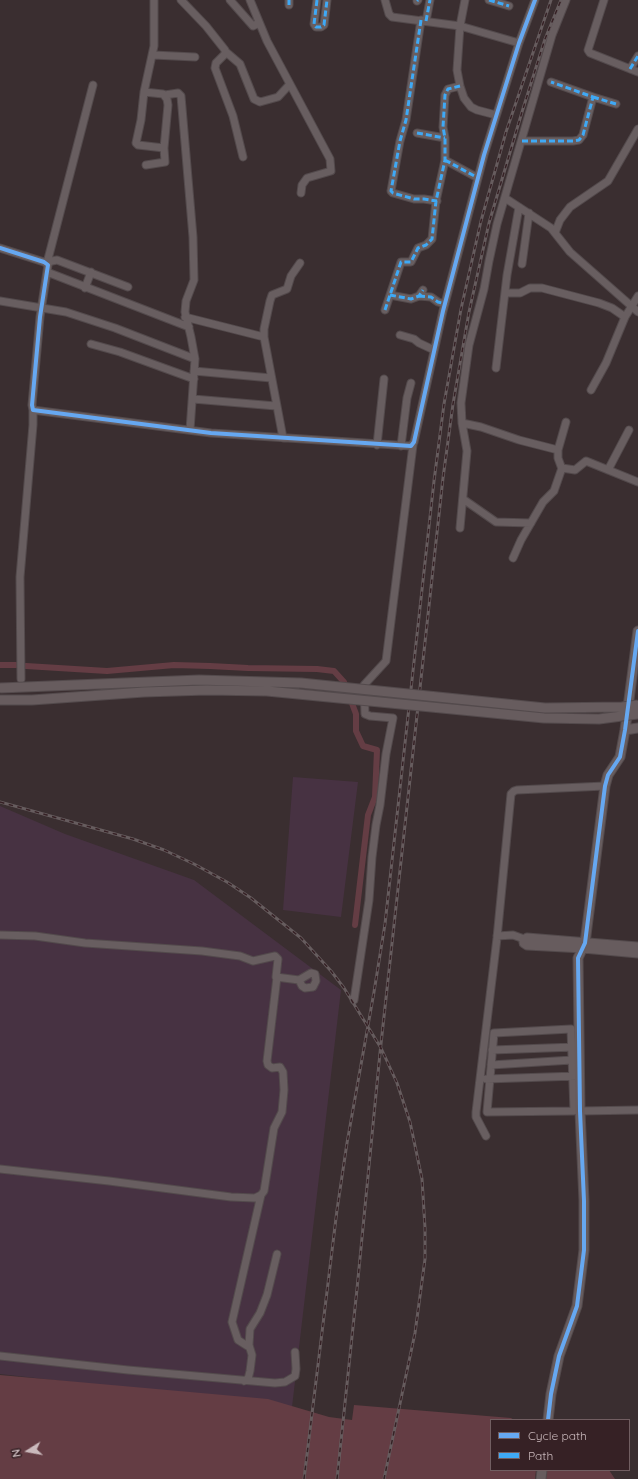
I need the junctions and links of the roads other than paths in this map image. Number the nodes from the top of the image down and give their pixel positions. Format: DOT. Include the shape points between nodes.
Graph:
graph roads {
  1 [pos="154,0"];
  2 [pos="182,0"];
  3 [pos="230,0"];
  4 [pos="250,0"];
  5 [pos="317,0"];
  6 [pos="327,0"];
  7 [pos="385,0"];
  8 [pos="430,0"];
  9 [pos="466,0"];
  10 [pos="489,0"];
  11 [pos="536,0"];
  12 [pos="566,0"];
  13 [pos="604,0"];
  14 [pos="509,6"];
  15 [pos="423,20"];
  16 [pos="259,23"];
  17 [pos="460,26"];
  18 [pos="519,43"];
  19 [pos="226,52"];
  20 [pos="153,55"];
  21 [pos="638,56"];
  22 [pos="195,57"];
  23 [pos="630,69"];
  24 [pos="638,72"];
  25 [pos="551,82"];
  26 [pos="290,84"];
  27 [pos="93,85"];
  28 [pos="460,86"];
  29 [pos="144,92"];
  30 [pos="164,95"];
  31 [pos="593,97"];
  32 [pos="616,104"];
  33 [pos="496,115"];
  34 [pos="638,130"];
  35 [pos="417,133"];
  36 [pos="445,138"];
  37 [pos="522,140"];
  38 [pos="164,148"];
  39 [pos="243,158"];
  40 [pos="445,160"];
  41 [pos="146,165"];
  42 [pos="478,178"];
  43 [pos="300,193"];
  44 [pos="505,198"];
  45 [pos="437,201"];
  46 [pos="519,207"];
  47 [pos="529,213"];
  48 [pos="555,233"];
  49 [pos="0,248"];
  50 [pos="300,262"];
  51 [pos="47,264"];
  52 [pos="522,264"];
  53 [pos="47,272"];
  54 [pos="91,272"];
  55 [pos="128,287"];
  56 [pos="85,288"];
  57 [pos="505,293"];
  58 [pos="390,295"];
  59 [pos="638,296"];
  60 [pos="0,301"];
  61 [pos="444,304"];
  62 [pos="632,306"];
  63 [pos="42,307"];
  64 [pos="385,310"];
  65 [pos="638,312"];
  66 [pos="185,317"];
  67 [pos="625,317"];
  68 [pos="189,327"];
  69 [pos="400,335"];
  70 [pos="264,337"];
  71 [pos="91,344"];
  72 [pos="434,350"];
  73 [pos="195,359"];
  74 [pos="496,368"];
  75 [pos="194,370"];
  76 [pos="271,378"];
  77 [pos="194,379"];
  78 [pos="384,379"];
  79 [pos="411,383"];
  80 [pos="591,390"];
  81 [pos="193,399"];
  82 [pos="276,406"];
  83 [pos="33,410"];
  84 [pos="566,422"];
  85 [pos="462,423"];
  86 [pos="190,430"];
  87 [pos="629,430"];
  88 [pos="283,438"];
  89 [pos="377,445"];
  90 [pos="413,445"];
  91 [pos="401,446"];
  92 [pos="558,450"];
  93 [pos="562,469"];
  94 [pos="608,470"];
  95 [pos="638,481"];
  96 [pos="463,499"];
  97 [pos="531,523"];
  98 [pos="460,528"];
  99 [pos="513,558"];
  100 [pos="638,632"];
  101 [pos="21,679"];
  102 [pos="0,688"];
  103 [pos="634,690"];
  104 [pos="0,700"];
  105 [pos="638,705"];
  106 [pos="638,714"];
  107 [pos="638,728"];
  108 [pos="625,730"];
  109 [pos="605,786"];
  110 [pos="0,935"];
  111 [pos="497,936"];
  112 [pos="524,939"];
  113 [pos="584,945"];
  114 [pos="638,947"];
  115 [pos="638,953"];
  116 [pos="277,977"];
  117 [pos="299,980"];
  118 [pos="354,1000"];
  119 [pos="575,1047"];
  120 [pos="483,1050"];
  121 [pos="492,1051"];
  122 [pos="572,1060"];
  123 [pos="491,1064"];
  124 [pos="576,1076"];
  125 [pos="489,1079"];
  126 [pos="479,1080"];
  127 [pos="638,1110"];
  128 [pos="580,1111"];
  129 [pos="486,1136"];
  130 [pos="0,1170"];
  131 [pos="261,1195"];
  132 [pos="276,1254"];
  133 [pos="249,1347"];
  134 [pos="295,1352"];
  135 [pos="0,1356"];
  136 [pos="244,1381"];
  137 [pos="548,1419"];
  1 -- 20 [label="street"];
  2 -- 19 [label="street"];
  3 -- 16 [label="street" via="253,26"];
  4 -- 16 [label="street"];
  5 -- 6 [label="street" via="314,24 321,27 324,25"];
  7 -- 15 [label="street" via="390,16"];
  8 -- 15 [label="street"];
  9 -- 17 [label="street"];
  10 -- 14 [label="street"];
  11 -- 18 [label="street"];
  12 -- 37 [label="street" via="552,35"];
  13 -- 23 [label="street" via="588,50"];
  15 -- 17 [label="street"];
  15 -- 45 [label="street" via="391,191 414,199"];
  16 -- 26 [label="street"];
  17 -- 18 [label="street"];
  17 -- 28 [label="street" via="457,70"];
  18 -- 33 [label="street"];
  19 -- 26 [label="street" via="240,64 254,99 260,102 278,97"];
  19 -- 39 [label="street" via="215,64 215,68 233,116"];
  20 -- 22 [label="street"];
  20 -- 29 [label="street"];
  21 -- 23 [label="street"];
  23 -- 24 [label="street"];
  25 -- 31 [label="street"];
  26 -- 43 [label="street" via="331,161 330,171 307,178"];
  27 -- 51 [label="street"];
  28 -- 33 [label="street" via="464,98 471,107"];
  28 -- 36 [label="street" via="448,89 445,95"];
  29 -- 30 [label="street"];
  29 -- 38 [label="street" via="136,143"];
  30 -- 38 [label="street" via="168,105"];
  30 -- 66 [label="street" via="178,93 181,96 194,273 186,301"];
  31 -- 32 [label="street"];
  31 -- 37 [label="street" via="583,135 579,140"];
  33 -- 42 [label="street"];
  34 -- 48 [label="street" via="613,175 570,207 560,220"];
  35 -- 36 [label="street"];
  36 -- 40 [label="street"];
  37 -- 44 [label="street"];
  38 -- 41 [label="street" via="165,163"];
  40 -- 42 [label="street"];
  40 -- 45 [label="street"];
  42 -- 61 [label="street"];
  44 -- 46 [label="street"];
  44 -- 85 [label="street" via="469,345 462,390"];
  45 -- 58 [label="street" via="432,239 418,248 411,262 400,262"];
  46 -- 47 [label="street"];
  46 -- 57 [label="street"];
  47 -- 48 [label="street" via="552,228"];
  47 -- 52 [label="street"];
  48 -- 62 [label="street" via="570,252"];
  49 -- 51 [label="street"];
  50 -- 70 [label="street" via="291,276 287,290 272,296"];
  51 -- 53 [label="street"];
  51 -- 54 [label="street" via="57,260"];
  53 -- 56 [label="street"];
  53 -- 63 [label="street"];
  54 -- 55 [label="street"];
  54 -- 56 [label="street"];
  56 -- 68 [label="street"];
  57 -- 67 [label="street" via="520,293 530,288 542,288 599,303"];
  57 -- 74 [label="street"];
  58 -- 61 [label="street" via="411,299 421,293"];
  58 -- 64 [label="street"];
  59 -- 62 [label="street"];
  60 -- 63 [label="street"];
  61 -- 72 [label="street"];
  62 -- 65 [label="street"];
  62 -- 67 [label="street"];
  63 -- 73 [label="street" via="66,312"];
  63 -- 83 [label="street"];
  66 -- 68 [label="street"];
  66 -- 70 [label="street"];
  67 -- 80 [label="street" via="610,356"];
  68 -- 73 [label="street"];
  69 -- 72 [label="street"];
  70 -- 76 [label="street"];
  71 -- 77 [label="street"];
  72 -- 90 [label="street"];
  73 -- 75 [label="street"];
  75 -- 76 [label="street"];
  75 -- 77 [label="street"];
  76 -- 82 [label="street"];
  77 -- 81 [label="street"];
  78 -- 89 [label="street"];
  79 -- 91 [label="street"];
  81 -- 82 [label="street"];
  81 -- 86 [label="street"];
  82 -- 88 [label="street"];
  83 -- 86 [label="street"];
  83 -- 101 [label="street" via="20,577"];
  84 -- 92 [label="street"];
  85 -- 92 [label="street"];
  85 -- 96 [label="street" via="468,451"];
  86 -- 88 [label="street"];
  87 -- 94 [label="street"];
  88 -- 89 [label="street"];
  89 -- 91 [label="street"];
  90 -- 91 [label="street"];
  90 -- 118 [label="street" via="386,662 364,685 365,714 392,718"];
  92 -- 93 [label="street"];
  93 -- 94 [label="street" via="575,470 586,460"];
  93 -- 97 [label="street" via="554,491 543,502"];
  94 -- 95 [label="street"];
  96 -- 97 [label="street" via="496,522"];
  96 -- 98 [label="street"];
  97 -- 99 [label="street"];
  100 -- 103 [label="main road"];
  102 -- 105 [label="main road, bridge" via="199,680 301,683 545,708"];
  103 -- 108 [label="main road"];
  104 -- 106 [label="main road, bridge" via="144,692 267,691 544,718 599,719"];
  107 -- 108 [label="main road"];
  108 -- 109 [label="main road" via="620,757 608,775"];
  109 -- 111 [label="street" via="517,790 512,793"];
  109 -- 113 [label="main road"];
  110 -- 116 [label="street" via="202,951 240,956 253,961 275,956 278,959"];
  111 -- 112 [label="street" via="513,935"];
  111 -- 120 [label="street"];
  112 -- 113 [label="main road" via="527,945"];
  113 -- 114 [label="main road"];
  113 -- 115 [label="main road"];
  113 -- 119 [label="main road" via="578,955 577,964"];
  116 -- 117 [label="street"];
  116 -- 131 [label="street" via="267,1061 272,1068 280,1067 283,1072 284,1090 282,1112 274,1128 264,1191"];
  119 -- 121 [label="street"];
  119 -- 121 [label="street" via="571,1029 494,1033"];
  119 -- 122 [label="street"];
  119 -- 124 [label="main road"];
  120 -- 121 [label="street"];
  120 -- 126 [label="street"];
  121 -- 123 [label="street"];
  122 -- 123 [label="street"];
  122 -- 124 [label="street"];
  123 -- 125 [label="street"];
  124 -- 125 [label="street"];
  124 -- 125 [label="street" via="574,1111 487,1112"];
  124 -- 128 [label="main road"];
  125 -- 126 [label="street"];
  126 -- 129 [label="street" via="476,1114"];
  127 -- 128 [label="street"];
  128 -- 137 [label="main road" via="584,1201 582,1272 577,1306 560,1356 551,1394"];
  130 -- 131 [label="street" via="231,1197 255,1198"];
  131 -- 133 [label="street" via="232,1322 238,1340"];
  132 -- 133 [label="street" via="267,1295 250,1329"];
  133 -- 136 [label="street" via="252,1355 250,1371 248,1379"];
  134 -- 136 [label="street" via="296,1374 290,1381"];
  135 -- 136 [label="street"];
}
